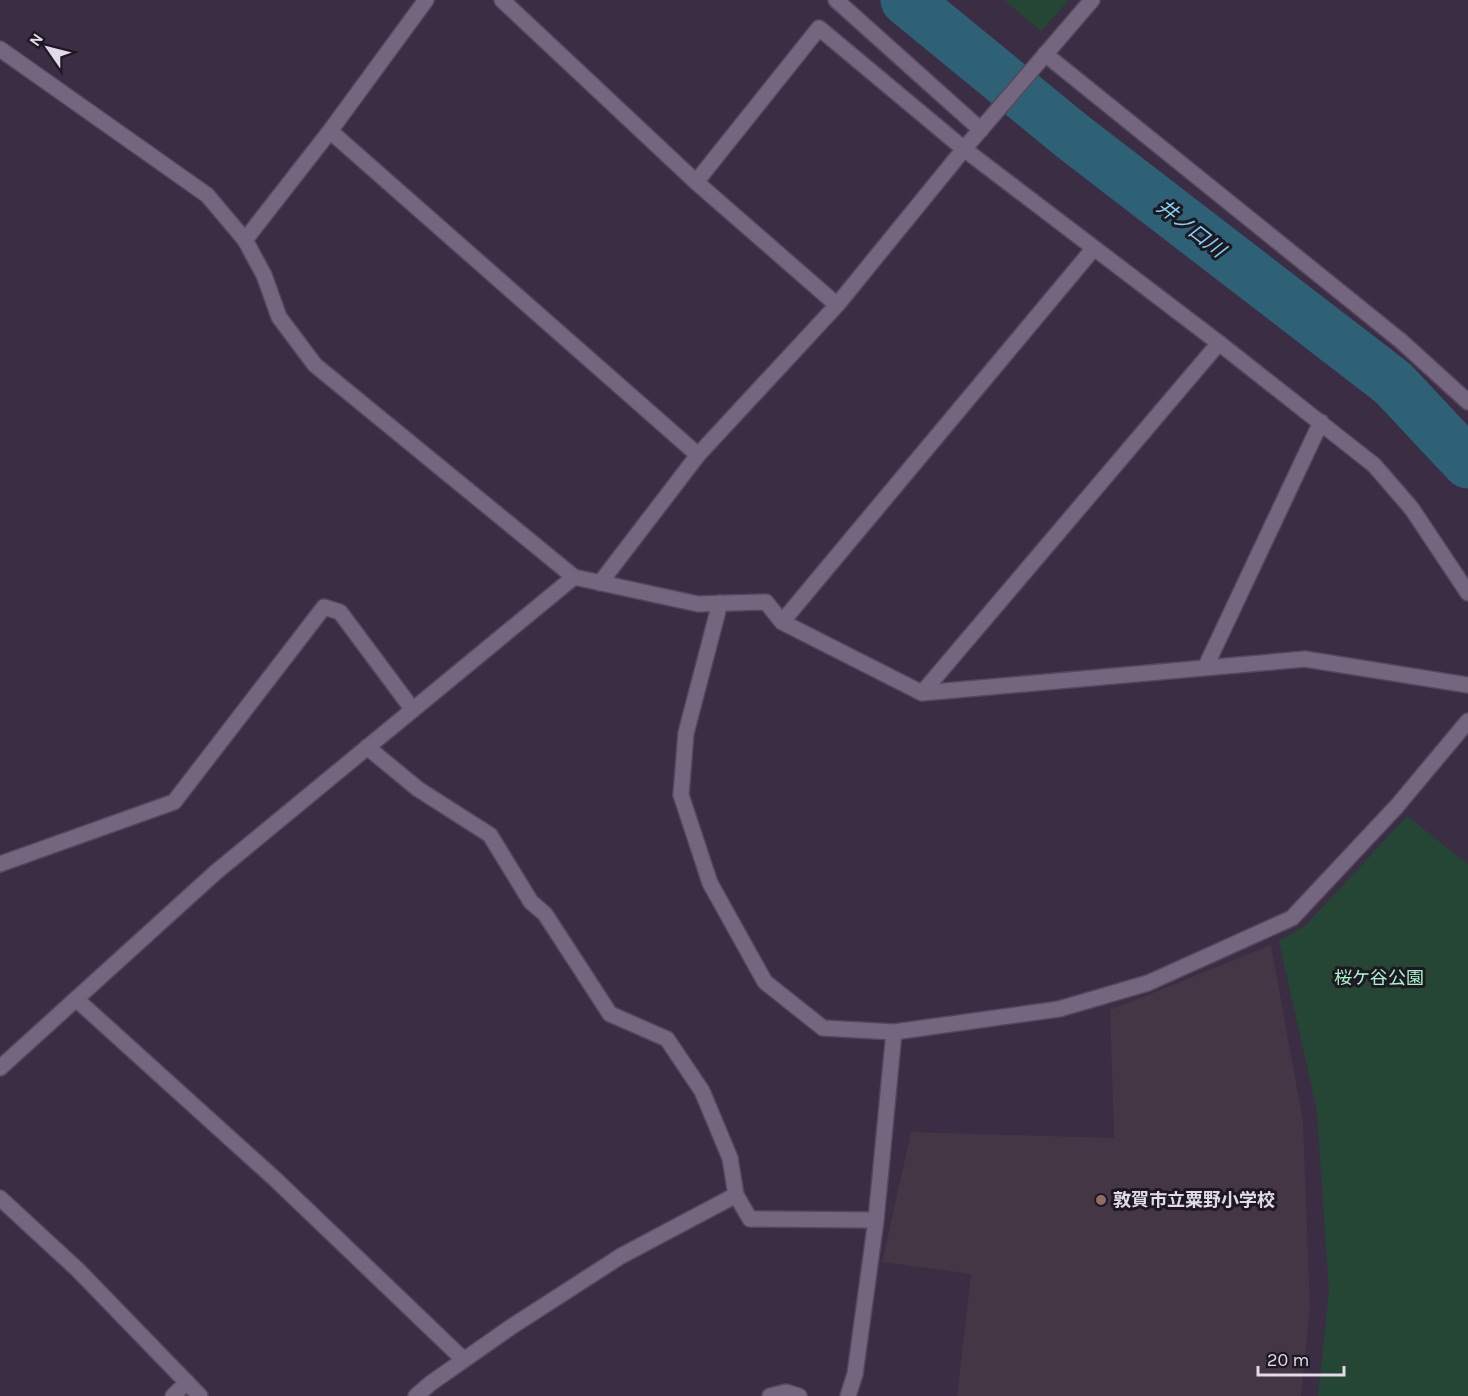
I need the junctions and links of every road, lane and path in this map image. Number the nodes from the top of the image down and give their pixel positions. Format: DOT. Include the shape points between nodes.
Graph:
graph roads {
  1 [pos="426,0"];
  2 [pos="502,0"];
  3 [pos="836,0"];
  4 [pos="1092,0"];
  5 [pos="0,49"];
  6 [pos="1045,54"];
  7 [pos="986,125"];
  8 [pos="330,131"];
  9 [pos="964,149"];
  10 [pos="696,182"];
  11 [pos="245,240"];
  12 [pos="1094,248"];
  13 [pos="837,305"];
  14 [pos="1219,343"];
  15 [pos="1468,402"];
  16 [pos="1321,422"];
  17 [pos="698,455"];
  18 [pos="574,577"];
  19 [pos="600,583"];
  20 [pos="1468,593"];
  21 [pos="720,603"];
  22 [pos="782,622"];
  23 [pos="1205,668"];
  24 [pos="1468,685"];
  25 [pos="922,693"];
  26 [pos="413,710"];
  27 [pos="1468,721"];
  28 [pos="367,747"];
  29 [pos="0,864"];
  30 [pos="76,999"];
  31 [pos="894,1032"];
  32 [pos="1,1069"];
  33 [pos="736,1196"];
  34 [pos="0,1198"];
  35 [pos="876,1220"];
  36 [pos="464,1360"];
  37 [pos="187,1382"];
  38 [pos="173,1396"];
  39 [pos="200,1396"];
  40 [pos="416,1396"];
  41 [pos="770,1396"];
  42 [pos="799,1396"];
  43 [pos="848,1396"];
  1 -- 8 [label="street"];
  2 -- 10 [label="street"];
  3 -- 7 [label="street"];
  4 -- 6 [label="street"];
  5 -- 11 [label="street" via="207,195"];
  6 -- 7 [label="street"];
  6 -- 15 [label="street" via="1401,341"];
  7 -- 9 [label="street"];
  8 -- 11 [label="street"];
  8 -- 17 [label="street"];
  9 -- 10 [label="street" via="819,28"];
  9 -- 12 [label="street"];
  9 -- 13 [label="street"];
  10 -- 13 [label="street"];
  11 -- 18 [label="street" via="264,275 279,317 315,365"];
  12 -- 14 [label="street"];
  12 -- 22 [label="street"];
  13 -- 17 [label="street"];
  14 -- 16 [label="street"];
  14 -- 25 [label="street"];
  16 -- 20 [label="street" via="1374,465 1412,508"];
  16 -- 23 [label="street"];
  17 -- 19 [label="street"];
  18 -- 19 [label="street"];
  18 -- 26 [label="street"];
  19 -- 21 [label="street" via="698,604"];
  21 -- 22 [label="street" via="766,602"];
  21 -- 31 [label="street" via="686,733 681,795 710,883 765,982 823,1028"];
  22 -- 25 [label="street"];
  23 -- 24 [label="street" via="1305,659"];
  23 -- 25 [label="street"];
  26 -- 28 [label="street"];
  26 -- 29 [label="street" via="340,612 324,607 174,802"];
  27 -- 31 [label="street" via="1397,806 1292,918 1148,983 1071,1006"];
  28 -- 30 [label="street" via="216,872"];
  28 -- 33 [label="street" via="418,789 490,835 531,902 545,914 610,1014 667,1039 702,1091 730,1158"];
  30 -- 32 [label="street"];
  30 -- 36 [label="street" via="274,1179"];
  31 -- 35 [label="street"];
  33 -- 35 [label="street" via="750,1219"];
  33 -- 36 [label="street" via="621,1256"];
  34 -- 37 [label="street" via="78,1270"];
  35 -- 43 [label="street" via="855,1374"];
  36 -- 40 [label="street"];
  37 -- 38 [label="street"];
  37 -- 39 [label="street"];
  41 -- 42 [label="street" via="786,1392"];
}
